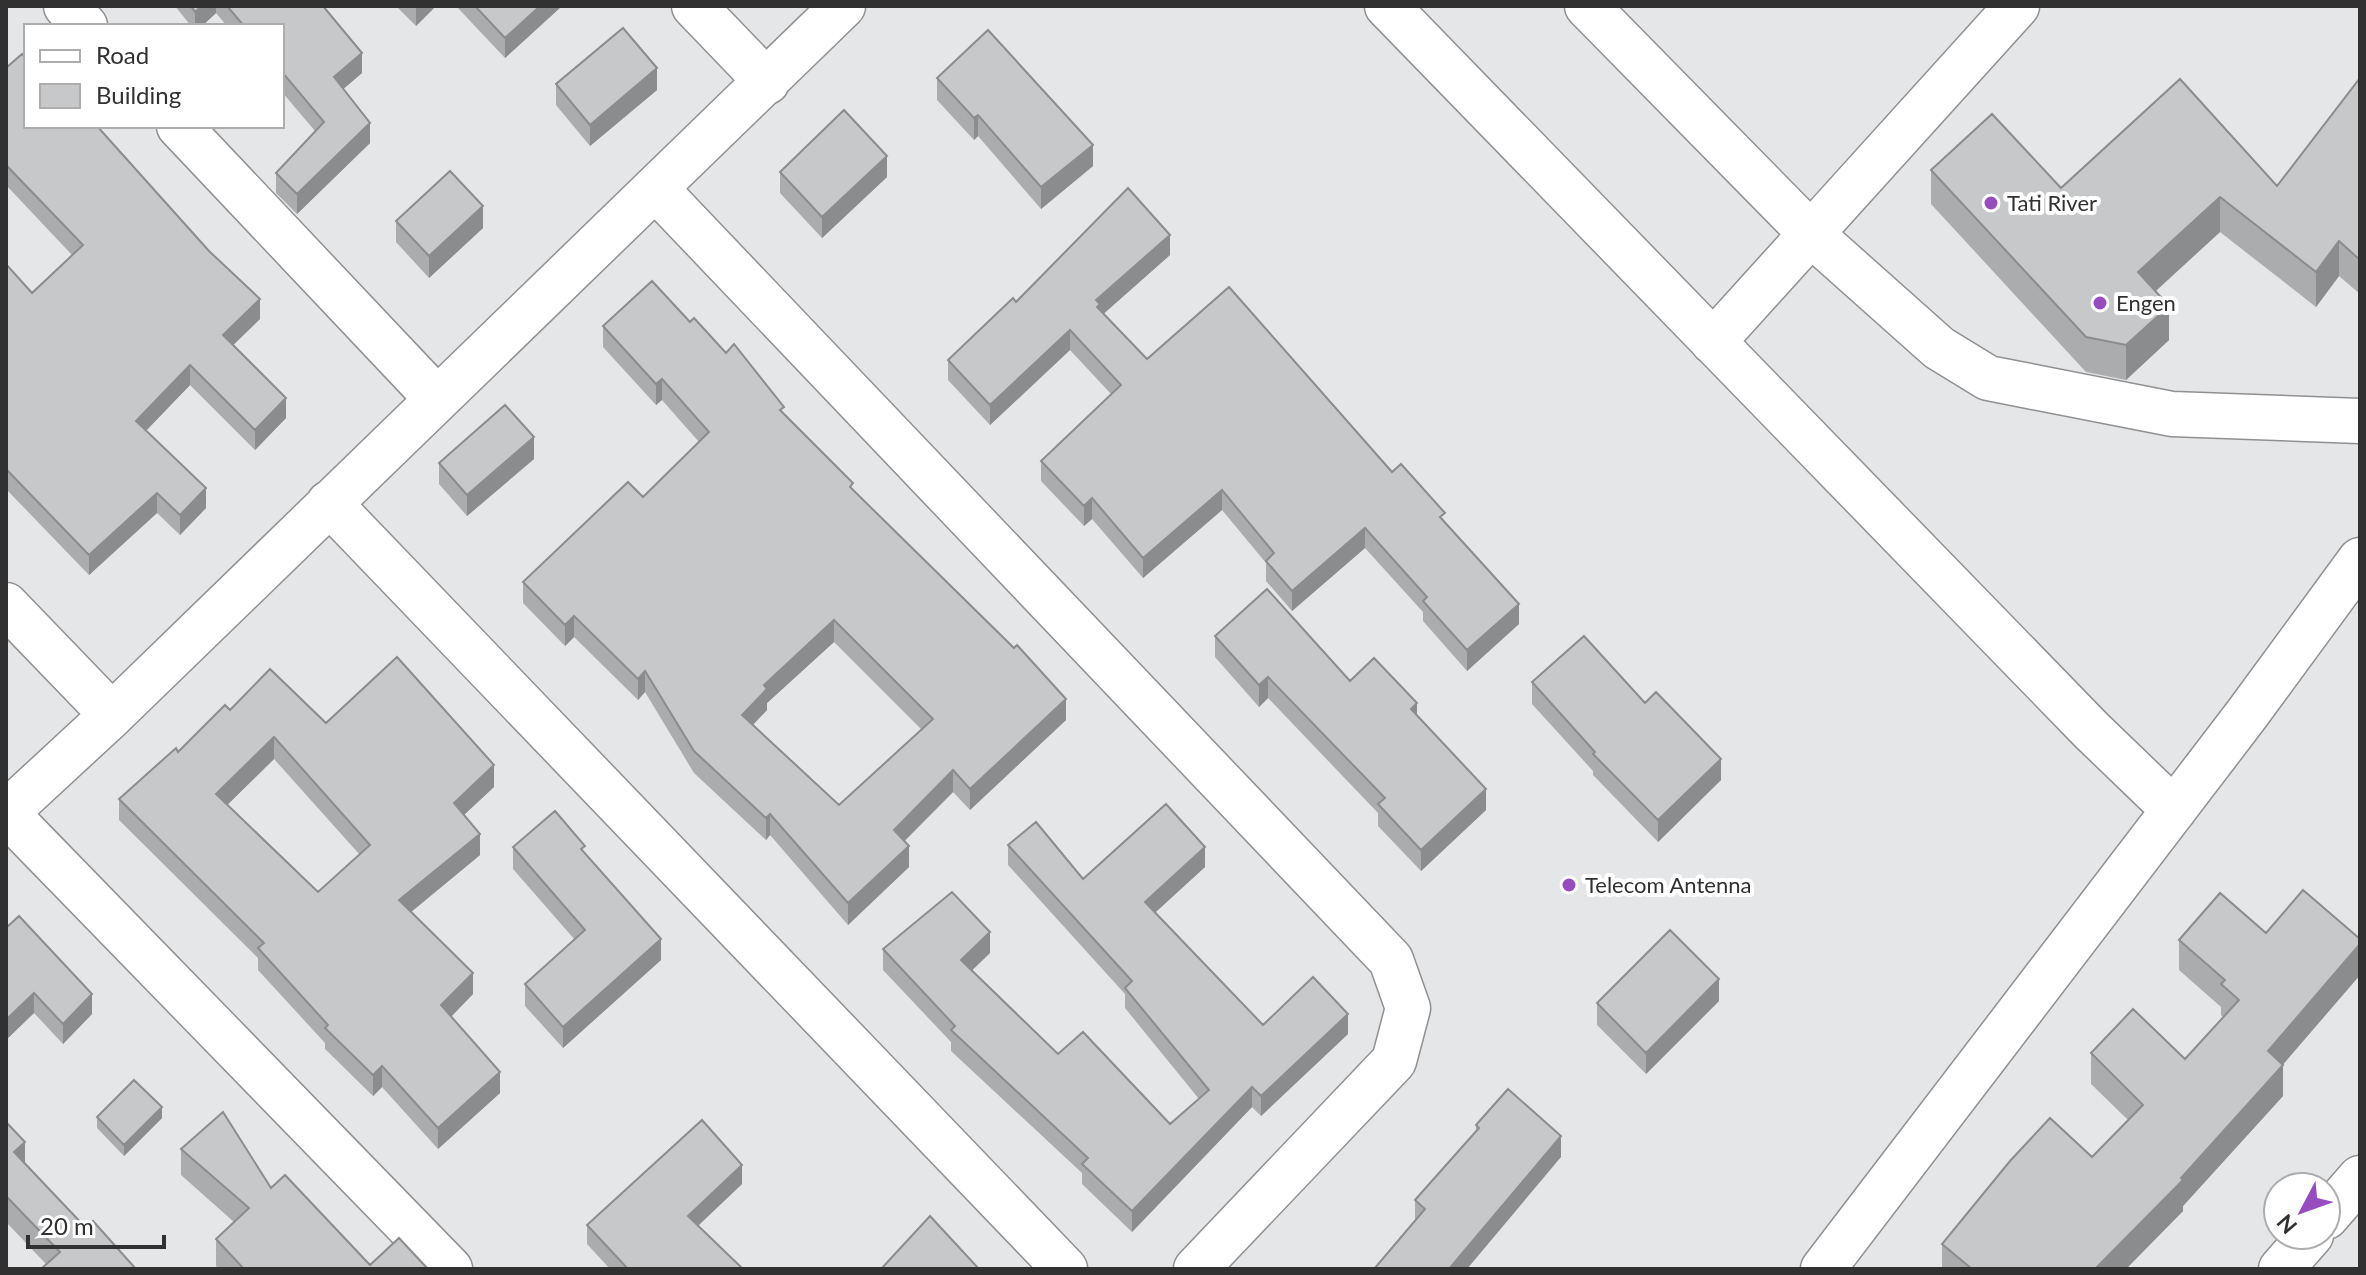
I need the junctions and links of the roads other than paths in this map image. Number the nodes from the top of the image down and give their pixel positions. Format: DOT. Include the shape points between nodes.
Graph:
graph roads {
  1 [pos="66,6"];
  2 [pos="694,6"];
  3 [pos="843,6"];
  4 [pos="1387,6"];
  5 [pos="1587,6"];
  6 [pos="2017,6"];
  7 [pos="83,24"];
  8 [pos="767,82"];
  9 [pos="181,128"];
  10 [pos="656,189"];
  11 [pos="1811,234"];
  12 [pos="1713,342"];
  13 [pos="437,399"];
  14 [pos="2360,421"];
  15 [pos="329,503"];
  16 [pos="2360,560"];
  17 [pos="6,605"];
  18 [pos="112,715"];
  19 [pos="2174,810"];
  20 [pos="6,813"];
  21 [pos="2360,1178"];
  22 [pos="2342,1199"];
  23 [pos="2297,1251"];
  24 [pos="450,1269"];
  25 [pos="1065,1269"];
  26 [pos="1196,1269"];
  27 [pos="1823,1269"];
  28 [pos="2281,1269"];
  1 -- 7 [label="street"];
  2 -- 8 [label="street"];
  3 -- 8 [label="street"];
  4 -- 12 [label="street"];
  5 -- 11 [label="street"];
  6 -- 11 [label="street"];
  8 -- 10 [label="street"];
  9 -- 13 [label="street"];
  10 -- 13 [label="street"];
  10 -- 26 [label="street" via="1391,960 1408,1008 1394,1061"];
  11 -- 12 [label="street"];
  11 -- 14 [label="street" via="1939,348 1988,378 2172,414"];
  12 -- 19 [label="street"];
  13 -- 15 [label="street"];
  15 -- 18 [label="street"];
  15 -- 25 [label="street"];
  16 -- 19 [label="street"];
  17 -- 18 [label="street"];
  18 -- 20 [label="street"];
  19 -- 27 [label="street"];
  20 -- 24 [label="street"];
  21 -- 22 [label="street"];
  23 -- 28 [label="street"];
}
